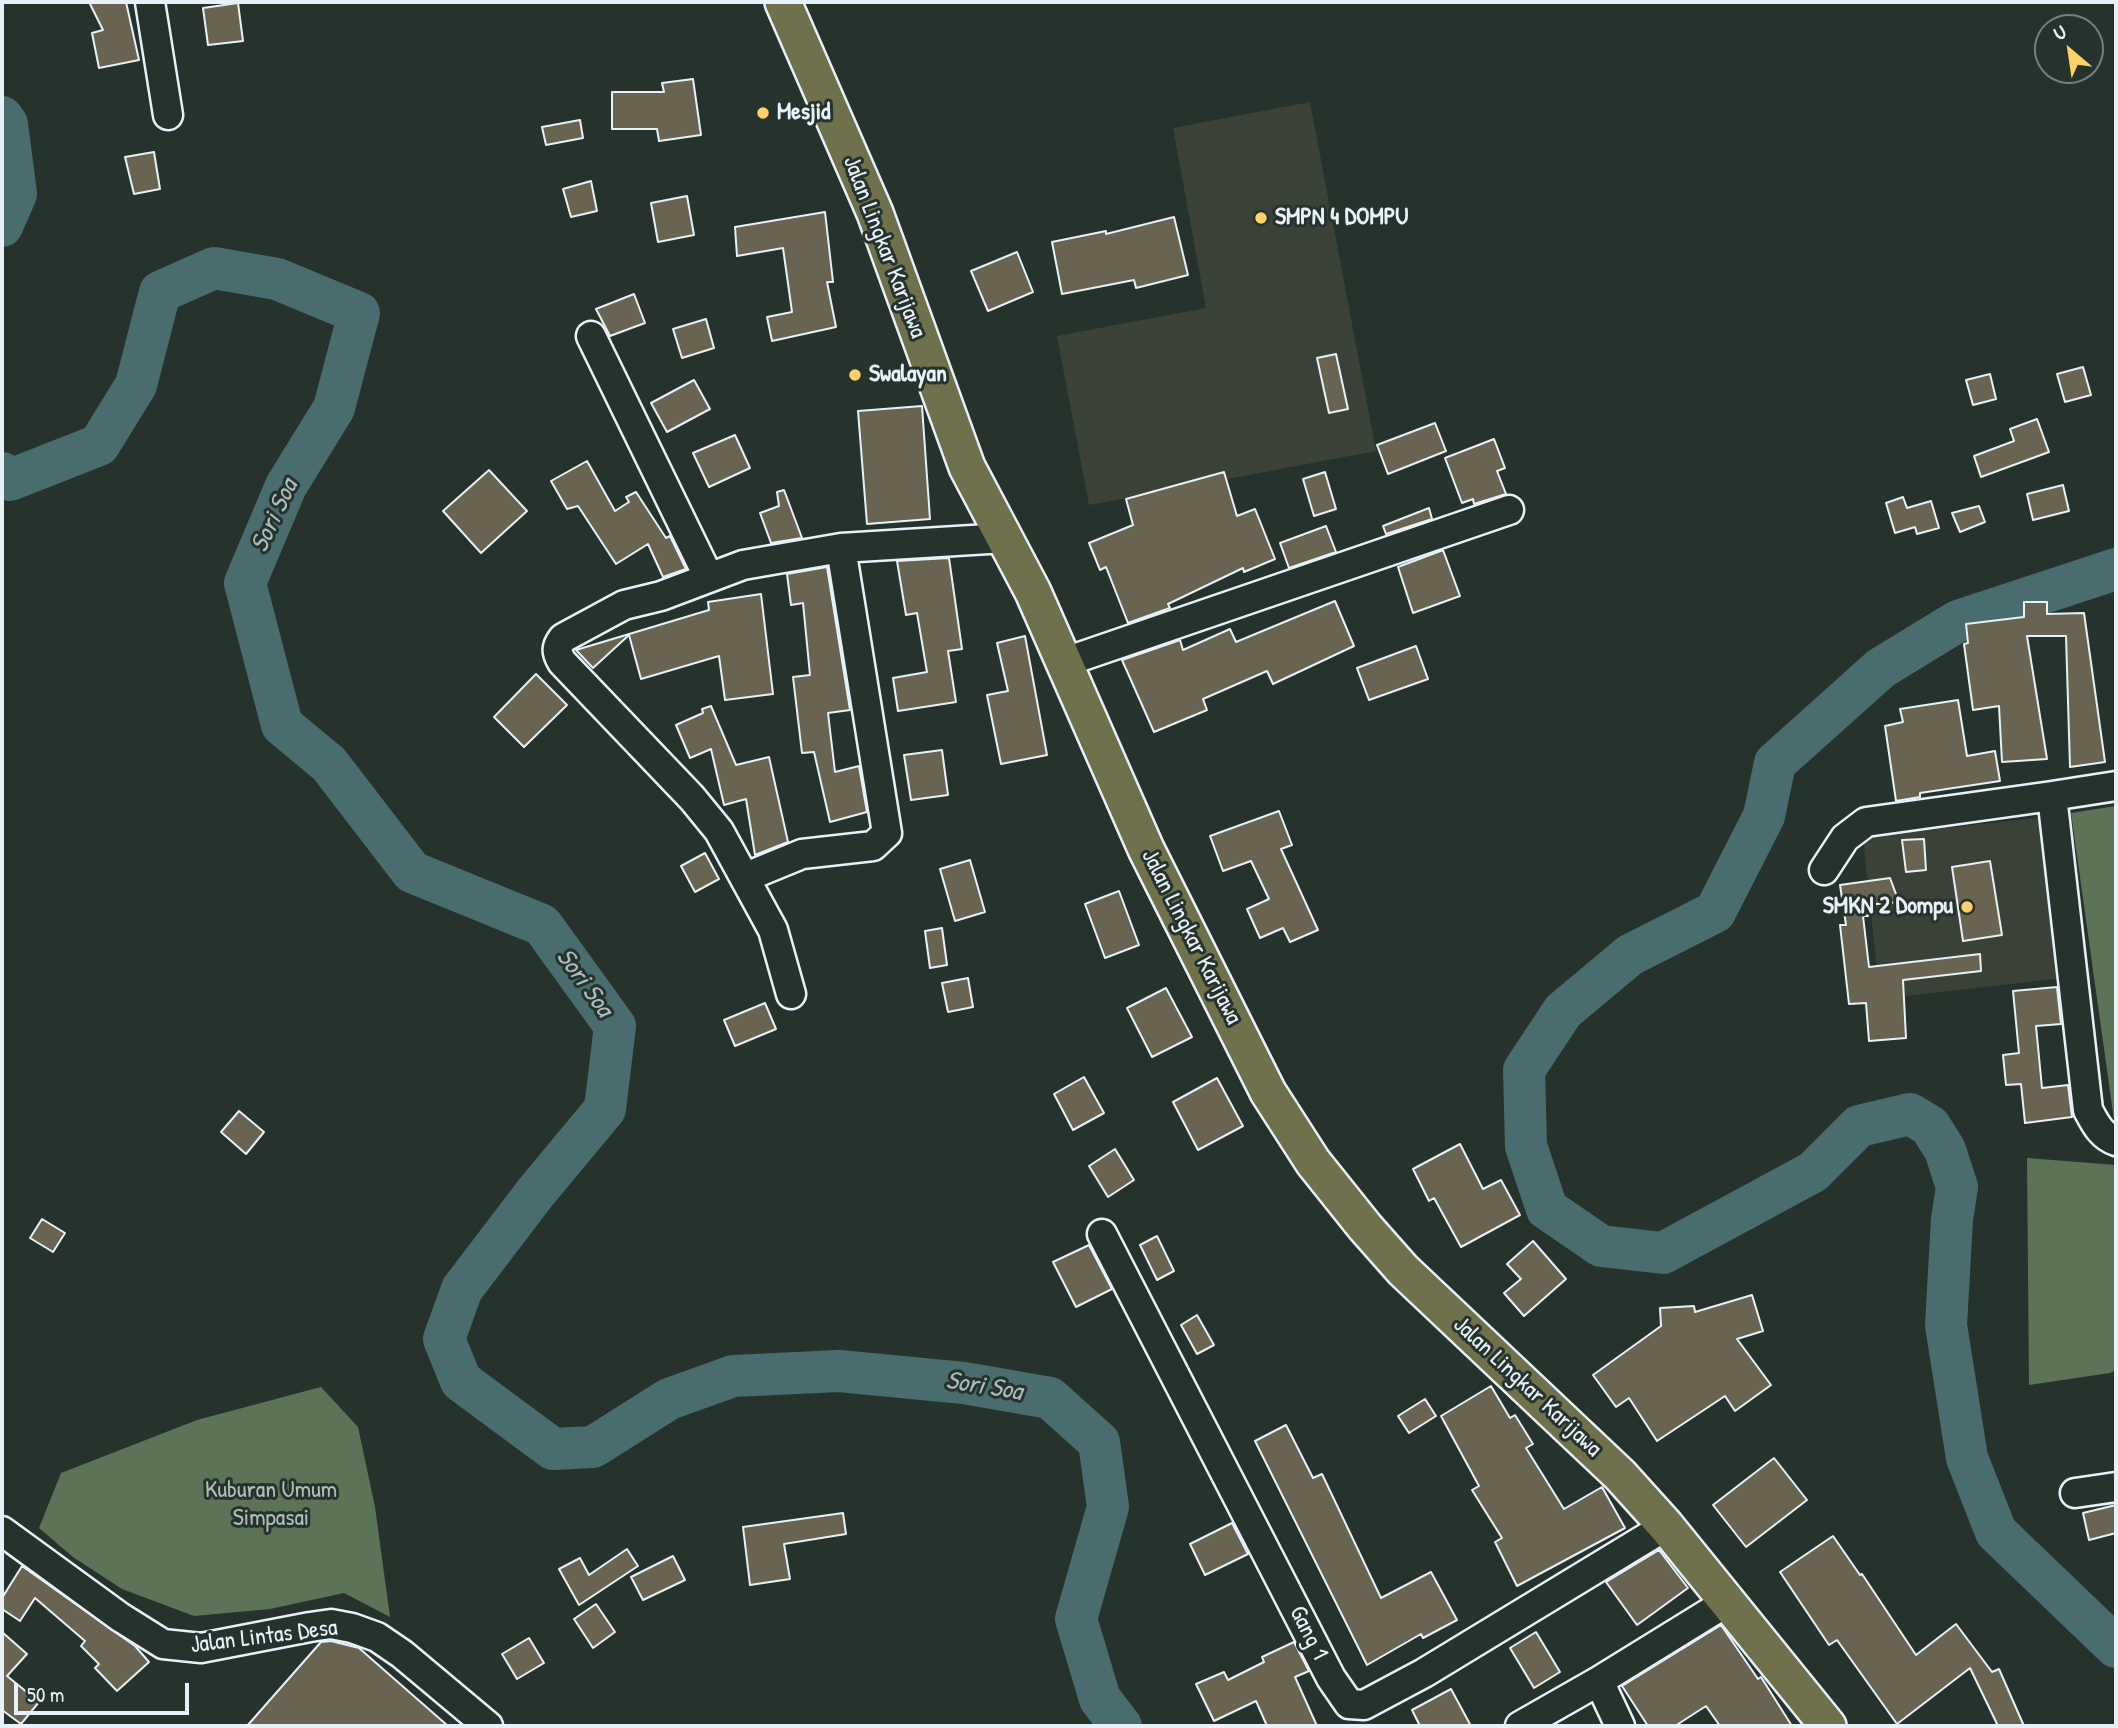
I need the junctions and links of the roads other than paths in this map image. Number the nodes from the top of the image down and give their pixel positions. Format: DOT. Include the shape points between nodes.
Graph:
graph roads {
  1 [pos="150,2"];
  2 [pos="783,2"];
  3 [pos="168,115"];
  4 [pos="591,336"];
  5 [pos="1509,510"];
  6 [pos="1005,538"];
  7 [pos="841,548"];
  8 [pos="709,578"];
  9 [pos="1065,662"];
  10 [pos="2116,786"];
  11 [pos="2052,796"];
  12 [pos="1824,870"];
  13 [pos="746,877"];
  14 [pos="791,994"];
  15 [pos="2116,1140"];
  16 [pos="1102,1234"];
  17 [pos="2116,1487"];
  18 [pos="2075,1493"];
  19 [pos="1666,1526"];
  20 [pos="3,1536"];
  21 [pos="1727,1602"];
  22 [pos="1599,1681"];
  23 [pos="488,1726"];
  24 [pos="1520,1726"];
  25 [pos="1620,1726"];
  26 [pos="1828,1726"];
  1 -- 3 [label="street"];
  2 -- 6 [label="main road, Jalan Lingkar Karijawa" via="875,213 967,467"];
  4 -- 8 [label="street"];
  5 -- 9 [label="street"];
  6 -- 7 [label="street"];
  6 -- 9 [label="main road, Jalan Lingkar Karijawa"];
  7 -- 8 [label="street" via="743,565"];
  7 -- 13 [label="street" via="887,833 873,846 802,854"];
  8 -- 13 [label="street" via="603,615 563,638 556,653 692,798 719,831"];
  9 -- 19 [label="main road, Jalan Lingkar Karijawa" via="1146,849 1269,1092 1313,1163 1403,1270 1620,1475"];
  10 -- 11 [label="street"];
  11 -- 12 [label="street" via="1866,822 1845,838"];
  11 -- 15 [label="street" via="2088,1110 2107,1138"];
  13 -- 14 [label="street" via="773,930"];
  16 -- 19 [label="street, Gang 1" via="1331,1678 1349,1704 1364,1705 1424,1673"];
  17 -- 18 [label="street"];
  19 -- 21 [label="main road, Jalan Lingkar Karijawa"];
  20 -- 23 [label="street, Jalan Lintas Desa" via="163,1644 201,1648 331,1624 377,1637"];
  21 -- 22 [label="street"];
  21 -- 26 [label="main road, Jalan Lingkar Karijawa"];
  22 -- 24 [label="street"];
  22 -- 25 [label="street"];
}
